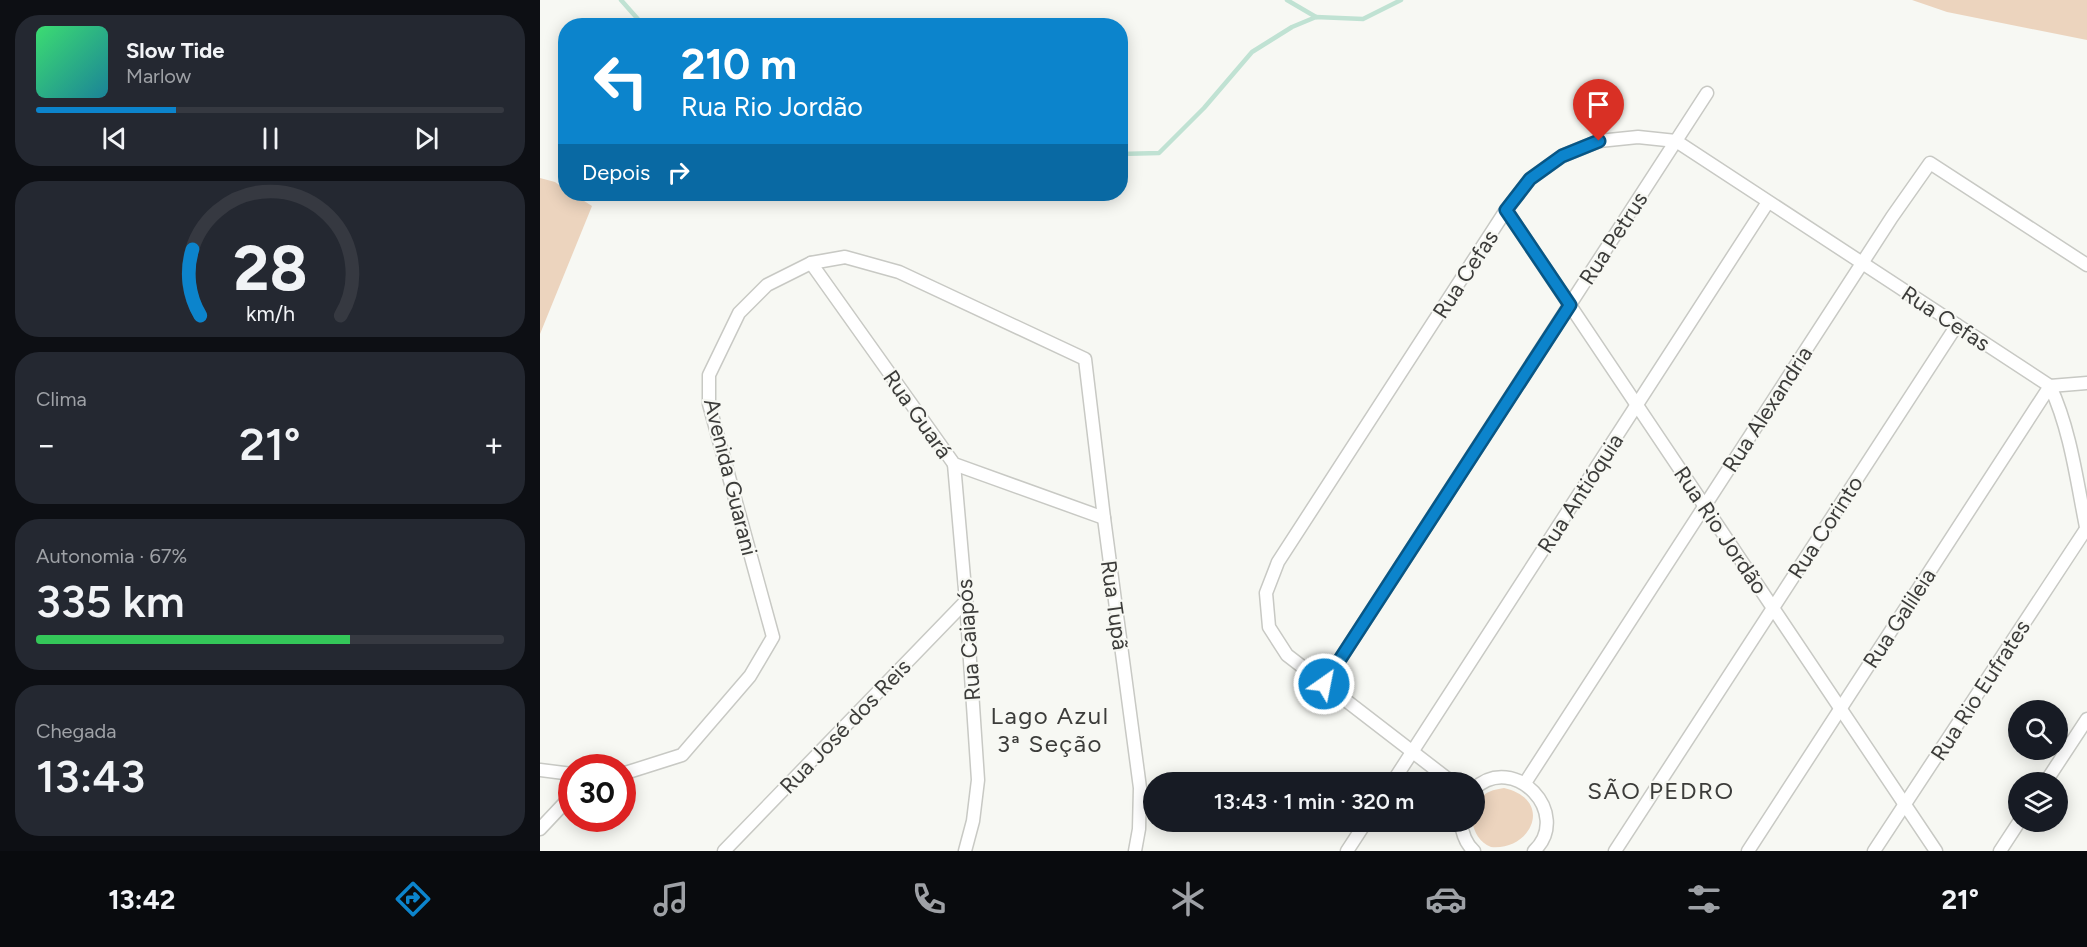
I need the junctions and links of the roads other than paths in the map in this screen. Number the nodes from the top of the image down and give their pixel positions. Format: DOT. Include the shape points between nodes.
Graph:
graph roads {
  1 [pos="1707,93"];
  2 [pos="1676,141"];
  3 [pos="1768,202"];
  4 [pos="1506,210"];
  5 [pos="811,263"];
  6 [pos="1862,263"];
  7 [pos="2087,265"];
  8 [pos="1570,305"];
  9 [pos="1956,325"];
  10 [pos="1085,359"];
  11 [pos="2087,384"];
  12 [pos="2050,386"];
  13 [pos="1637,405"];
  14 [pos="954,464"];
  15 [pos="1704,506"];
  16 [pos="1104,519"];
  17 [pos="2087,530"];
  18 [pos="966,601"];
  19 [pos="1773,608"];
  20 [pos="1324,684"];
  21 [pos="1841,709"];
  22 [pos="2087,719"];
  23 [pos="1412,751"];
  24 [pos="540,770"];
  25 [pos="636,770"];
  26 [pos="558,772"];
  27 [pos="1399,772"];
  28 [pos="1439,772"];
  29 [pos="2052,772"];
  30 [pos="1485,782"];
  31 [pos="1525,783"];
  32 [pos="1905,805"];
  33 [pos="558,810"];
  34 [pos="540,829"];
  35 [pos="1359,832"];
  36 [pos="1462,832"];
  37 [pos="2012,832"];
  38 [pos="1537,850"];
  39 [pos="724,851"];
  40 [pos="965,851"];
  41 [pos="1135,851"];
  42 [pos="1347,851"];
  43 [pos="1474,851"];
  44 [pos="1615,851"];
  45 [pos="1748,851"];
  46 [pos="1874,851"];
  47 [pos="1936,851"];
  48 [pos="2000,851"];
  1 -- 2 [label="street, Rua Petrus"];
  2 -- 3 [label="street, Rua Cefas"];
  2 -- 4 [label="street, Rua Cefas" via="1638,137 1599,141 1562,156 1530,179"];
  2 -- 8 [label="street, Rua Petrus"];
  3 -- 6 [label="street, Rua Cefas"];
  3 -- 13 [label="street, Rua Antióquia"];
  4 -- 8 [label="street, Rua Rio Jordão"];
  4 -- 20 [label="street, Rua Cefas" via="1274,572 1266,593 1269,627 1287,655"];
  5 -- 10 [label="street, Avenida Guarani" via="845,257 898,272"];
  5 -- 14 [label="street, Rua Guará"];
  5 -- 25 [label="street, Avenida Guarani" via="767,285 739,313 710,375 709,404 773,637 750,676 682,755"];
  6 -- 7 [label="street, Rua Alexandria" via="1930,163"];
  6 -- 9 [label="street, Rua Cefas"];
  6 -- 15 [label="street, Rua Alexandria"];
  8 -- 13 [label="street, Rua Rio Jordão"];
  8 -- 20 [label="street, Rua Petrus"];
  9 -- 12 [label="street, Rua Cefas"];
  9 -- 19 [label="street, Rua Corinto"];
  10 -- 16 [label="street, Rua Tupã"];
  11 -- 12 [label="street"];
  12 -- 17 [label="street" via="2067,434"];
  12 -- 21 [label="street, Rua Galileia"];
  13 -- 15 [label="street, Rua Rio Jordão"];
  13 -- 23 [label="street, Rua Antióquia"];
  14 -- 16 [label="street, Rua Guará"];
  14 -- 18 [label="street, Rua Caiapós"];
  15 -- 19 [label="street, Rua Rio Jordão"];
  15 -- 31 [label="street, Rua Alexandria"];
  16 -- 41 [label="street, Rua Tupã" via="1140,788"];
  17 -- 32 [label="street, Rua Rio Eufrates"];
  18 -- 39 [label="street, Rua José dos Reis"];
  18 -- 40 [label="street, Rua Caiapós" via="978,780"];
  19 -- 21 [label="street, Rua Rio Jordão"];
  19 -- 44 [label="street, Rua Corinto"];
  20 -- 23 [label="street, Rua Cefas"];
  21 -- 32 [label="street, Rua Rio Jordão"];
  21 -- 45 [label="street, Rua Galileia"];
  22 -- 29 [label="street"];
  23 -- 27 [label="street, Rua Antióquia"];
  23 -- 28 [label="street, Rua Cefas"];
  24 -- 26 [label="street"];
  30 -- 31 [label="street" via="1501,778"];
  31 -- 38 [label="street" via="1544,806 1544,835"];
  32 -- 46 [label="street, Rua Rio Eufrates"];
  32 -- 47 [label="street, Rua Rio Jordão"];
  33 -- 34 [label="street"];
  35 -- 42 [label="street"];
  36 -- 43 [label="street"];
  37 -- 48 [label="street"];
}
